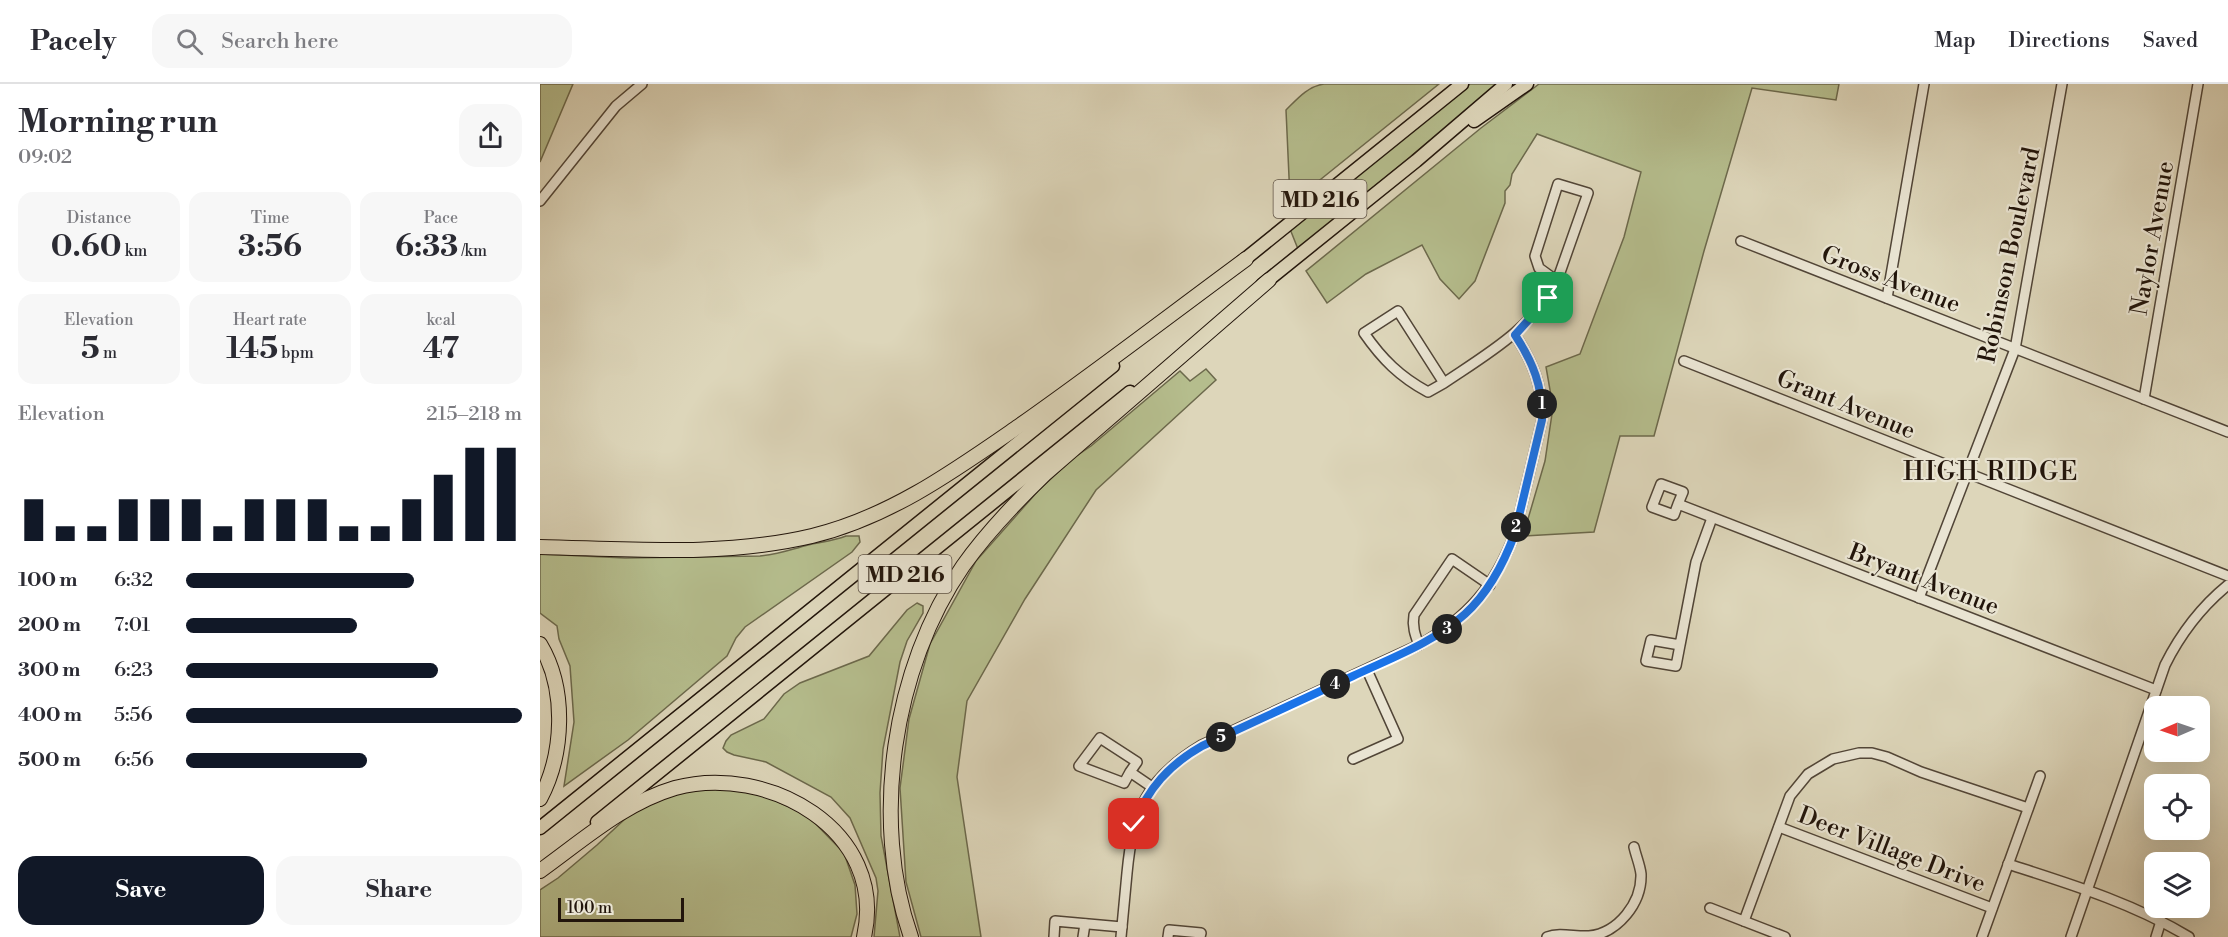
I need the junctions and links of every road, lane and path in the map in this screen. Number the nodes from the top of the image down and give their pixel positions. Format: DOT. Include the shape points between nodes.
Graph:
graph roads {
  1 [pos="642,84"];
  2 [pos="1455,84"];
  3 [pos="1462,84"];
  4 [pos="1506,84"];
  5 [pos="1527,84"];
  6 [pos="1924,84"];
  7 [pos="2062,84"];
  8 [pos="2198,84"];
  9 [pos="1395,139"];
  10 [pos="1416,161"];
  11 [pos="540,201"];
  12 [pos="1741,241"];
  13 [pos="1246,259"];
  14 [pos="1269,280"];
  15 [pos="1557,281"];
  16 [pos="1887,298"];
  17 [pos="1515,335"];
  18 [pos="2015,349"];
  19 [pos="1684,362"];
  20 [pos="1444,383"];
  21 [pos="2144,399"];
  22 [pos="2228,432"];
  23 [pos="1967,473"];
  24 [pos="1678,504"];
  25 [pos="1712,518"];
  26 [pos="540,547"];
  27 [pos="2228,576"];
  28 [pos="1490,585"];
  29 [pos="2228,585"];
  30 [pos="1919,598"];
  31 [pos="540,644"];
  32 [pos="1419,645"];
  33 [pos="1680,645"];
  34 [pos="1367,670"];
  35 [pos="2156,690"];
  36 [pos="1353,759"];
  37 [pos="1130,772"];
  38 [pos="2040,776"];
  39 [pos="1152,787"];
  40 [pos="540,800"];
  41 [pos="2028,808"];
  42 [pos="1779,827"];
  43 [pos="540,828"];
  44 [pos="1634,847"];
  45 [pos="2008,864"];
  46 [pos="540,870"];
  47 [pos="2086,890"];
  48 [pos="1710,908"];
  49 [pos="1992,908"];
  50 [pos="1744,921"];
  51 [pos="2161,921"];
  52 [pos="1084,924"];
  53 [pos="1122,932"];
  54 [pos="864,937"];
  55 [pos="911,937"];
  56 [pos="1053,937"];
  57 [pos="1083,937"];
  58 [pos="1168,937"];
  59 [pos="1200,937"];
  60 [pos="1547,937"];
  61 [pos="1785,937"];
  62 [pos="1983,937"];
  63 [pos="2071,937"];
  64 [pos="2156,937"];
  65 [pos="2189,937"];
  1 -- 11 [label="street" via="616,106"];
  2 -- 9 [label="main road"];
  3 -- 9 [label="main road, MD 216"];
  4 -- 10 [label="main road, MD 216"];
  5 -- 10 [label="main road"];
  6 -- 16 [label="street"];
  7 -- 18 [label="street, Robinson Boulevard"];
  8 -- 21 [label="street, Naylor Avenue"];
  9 -- 13 [label="main road, MD 216"];
  10 -- 14 [label="main road, MD 216"];
  12 -- 16 [label="street, Gross Avenue"];
  13 -- 26 [label="highway" via="948,475 870,516 812,536 757,546"];
  13 -- 43 [label="main road, MD 216"];
  14 -- 46 [label="main road, MD 216"];
  14 -- 55 [label="highway" via="1021,497 990,531 946,596 909,685 894,762 894,853"];
  15 -- 15 [label="street" via="1539,268 1535,256 1558,184 1588,193"];
  15 -- 17 [label="street" via="1540,310"];
  16 -- 18 [label="street, Gross Avenue"];
  17 -- 20 [label="street"];
  17 -- 28 [label="street" via="1538,378 1542,420 1515,533"];
  18 -- 21 [label="street, Gross Avenue"];
  18 -- 23 [label="street, Robinson Boulevard"];
  19 -- 23 [label="street, Grant Avenue"];
  20 -- 20 [label="street" via="1398,311 1364,333 1377,353 1407,381 1428,392"];
  21 -- 22 [label="street, Gross Avenue"];
  23 -- 27 [label="street, Grant Avenue"];
  23 -- 30 [label="street, Robinson Boulevard"];
  24 -- 25 [label="street, Bryant Avenue"];
  25 -- 30 [label="street, Bryant Avenue"];
  25 -- 33 [label="street" via="1696,562"];
  28 -- 32 [label="street" via="1453,624"];
  28 -- 32 [label="street" via="1452,559 1414,615"];
  29 -- 35 [label="street" via="2183,632"];
  30 -- 35 [label="street, Bryant Avenue"];
  31 -- 40 [label="highway" via="557,696 559,719 553,769"];
  32 -- 34 [label="street"];
  34 -- 36 [label="street" via="1398,739"];
  34 -- 39 [label="street" via="1202,746 1177,761"];
  35 -- 47 [label="street"];
  37 -- 37 [label="street" via="1124,783 1079,766 1100,738 1137,762"];
  37 -- 39 [label="street"];
  38 -- 41 [label="street"];
  39 -- 53 [label="street" via="1134,824"];
  41 -- 42 [label="street" via="1887,757 1859,753 1833,759 1808,774 1790,796"];
  41 -- 45 [label="street"];
  42 -- 49 [label="street, Deer Village Drive"];
  42 -- 50 [label="street"];
  44 -- 60 [label="street" via="1641,877 1634,901 1622,921 1595,935"];
  45 -- 47 [label="street"];
  45 -- 49 [label="street"];
  46 -- 54 [label="highway" via="621,813 657,794 698,784 741,784 799,803 834,830 858,868 864,889"];
  47 -- 51 [label="street"];
  47 -- 63 [label="street"];
  48 -- 50 [label="street"];
  49 -- 62 [label="street"];
  50 -- 61 [label="street"];
  51 -- 64 [label="street"];
  51 -- 65 [label="street"];
  52 -- 53 [label="street"];
  52 -- 56 [label="street" via="1055,921"];
  52 -- 57 [label="street"];
  58 -- 59 [label="street" via="1169,930 1201,933"];
}
